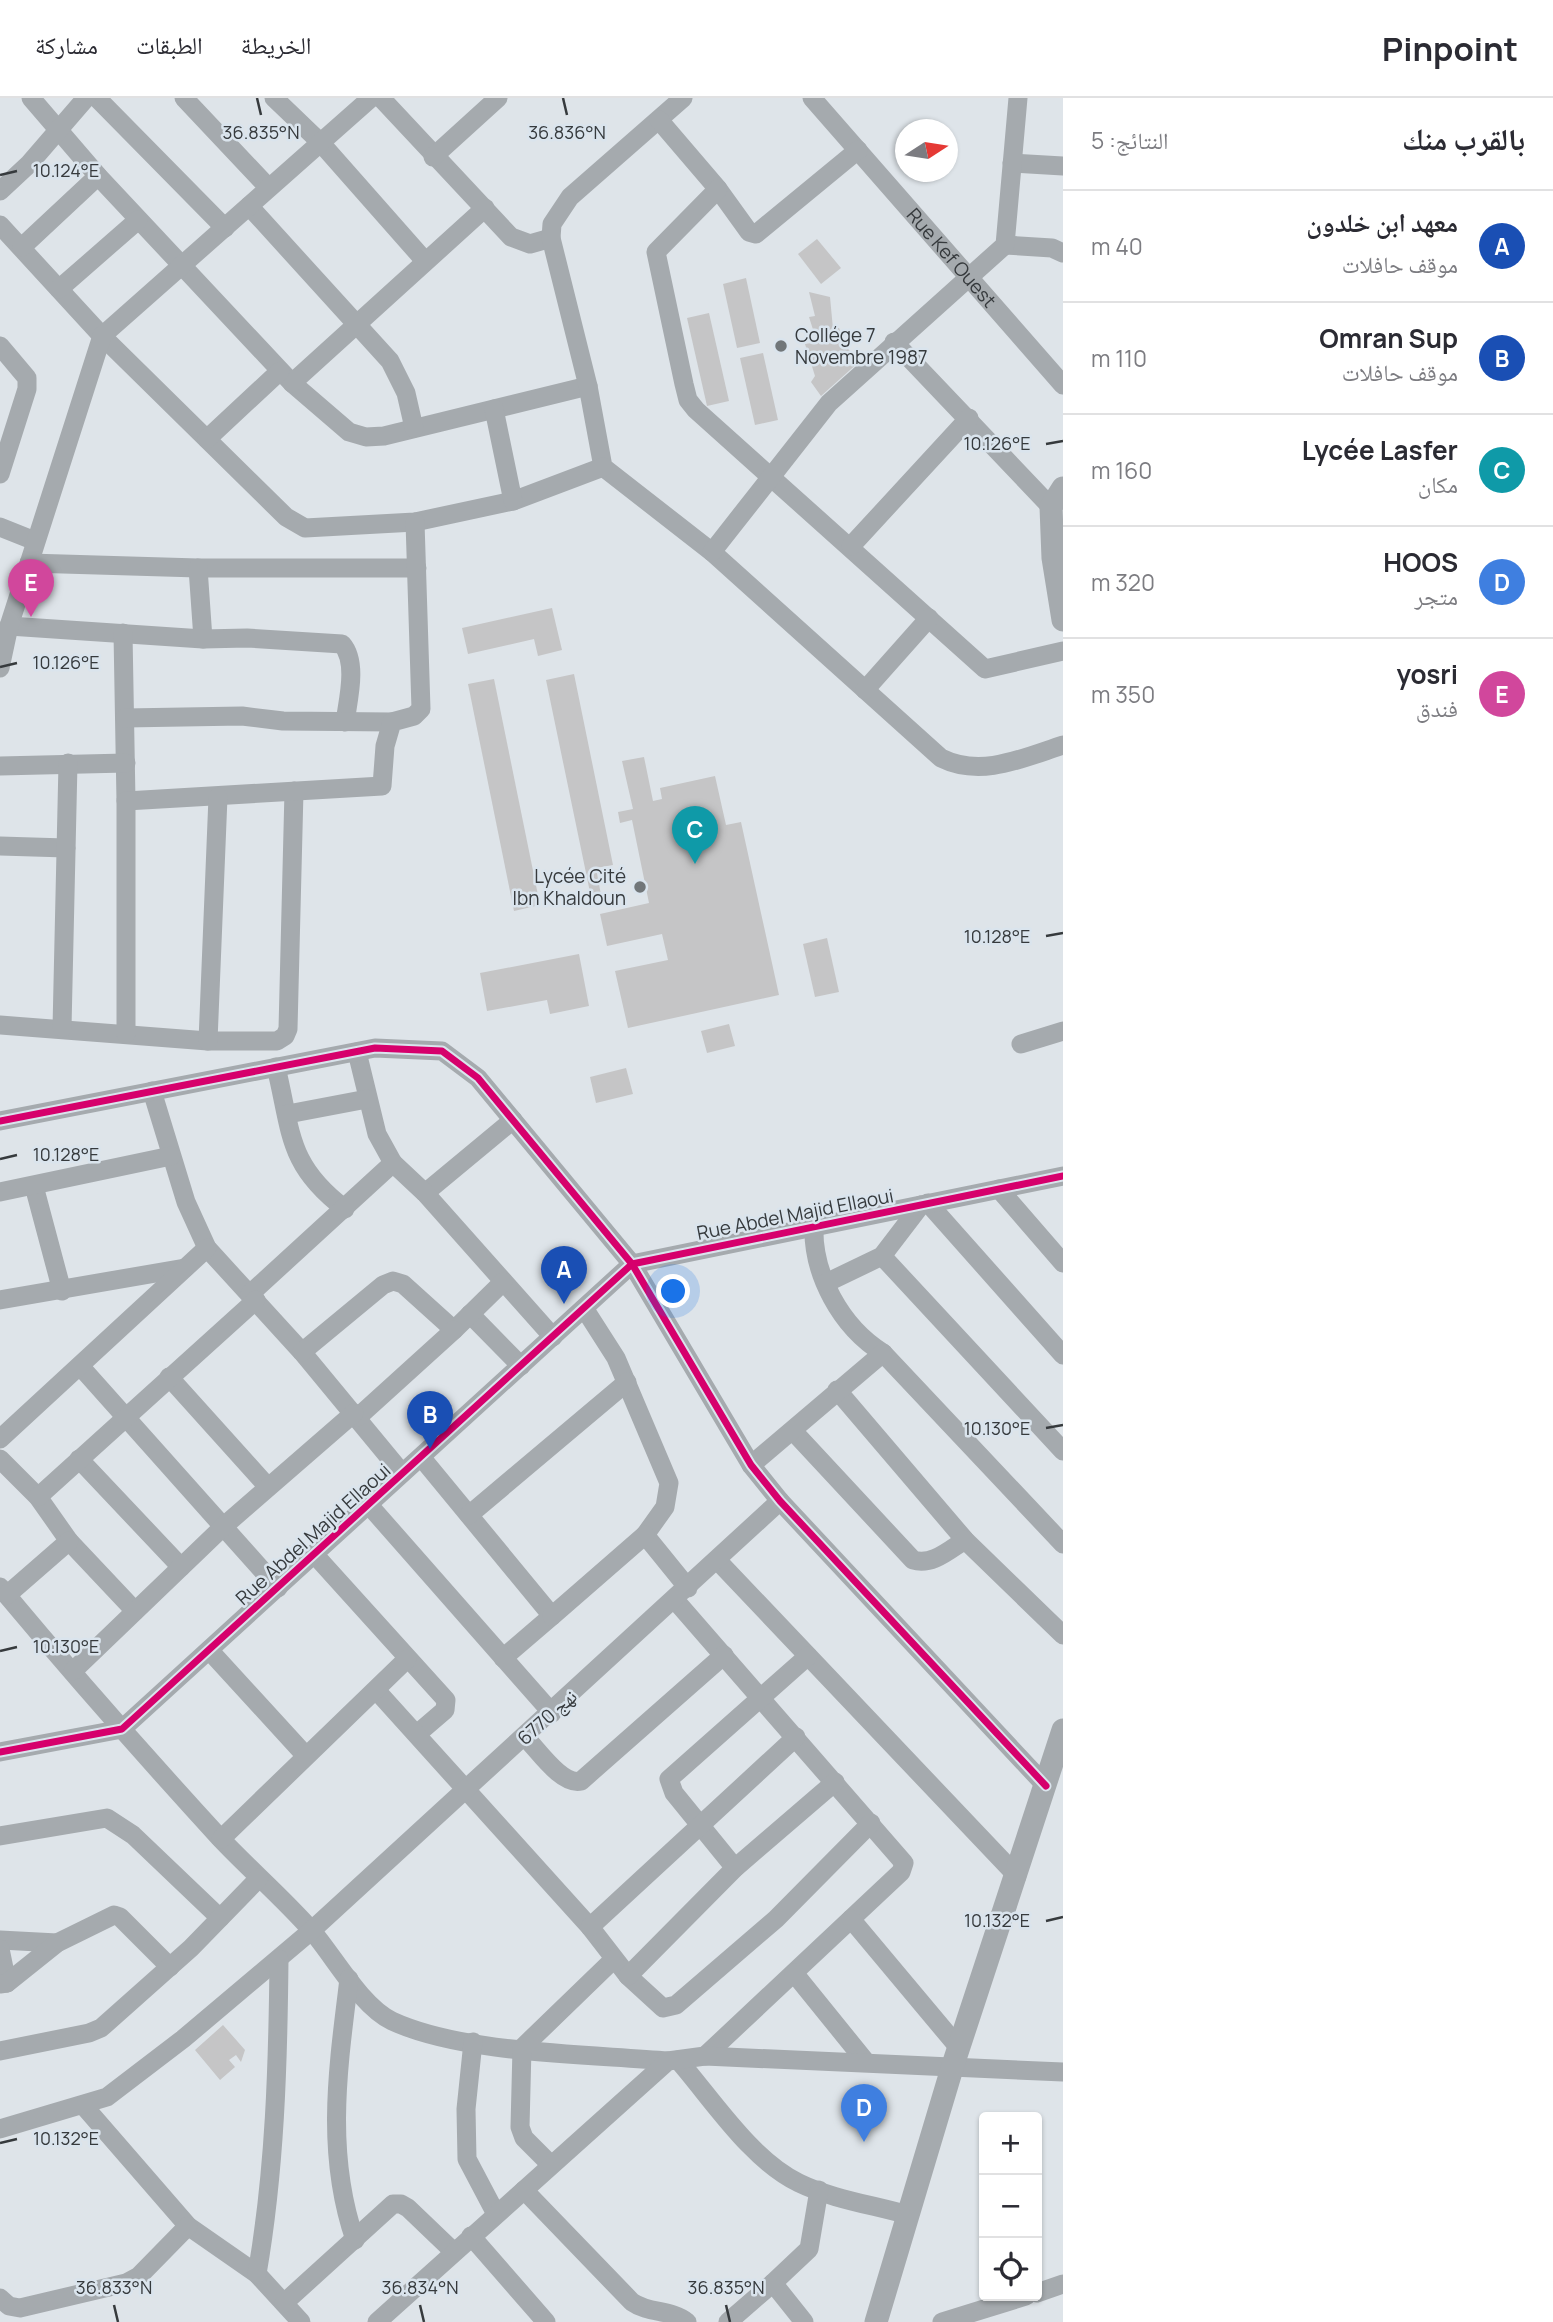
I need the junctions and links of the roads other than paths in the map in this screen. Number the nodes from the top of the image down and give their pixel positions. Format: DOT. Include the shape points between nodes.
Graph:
graph roads {
  1 [pos="31,98"];
  2 [pos="86,98"];
  3 [pos="96,98"];
  4 [pos="184,98"];
  5 [pos="274,98"];
  6 [pos="371,98"];
  7 [pos="381,98"];
  8 [pos="498,98"];
  9 [pos="683,98"];
  10 [pos="813,98"];
  11 [pos="1018,98"];
  12 [pos="348,105"];
  13 [pos="659,120"];
  14 [pos="57,130"];
  15 [pos="320,142"];
  16 [pos="858,150"];
  17 [pos="433,157"];
  18 [pos="1012,163"];
  19 [pos="1063,166"];
  20 [pos="98,176"];
  21 [pos="268,187"];
  22 [pos="718,189"];
  23 [pos="0,191"];
  24 [pos="249,206"];
  25 [pos="485,208"];
  26 [pos="138,219"];
  27 [pos="225,228"];
  28 [pos="2,233"];
  29 [pos="551,238"];
  30 [pos="1005,245"];
  31 [pos="22,247"];
  32 [pos="1063,253"];
  33 [pos="425,261"];
  34 [pos="182,265"];
  35 [pos="968,275"];
  36 [pos="59,289"];
  37 [pos="356,323"];
  38 [pos="102,335"];
  39 [pos="894,342"];
  40 [pos="0,346"];
  41 [pos="286,377"];
  42 [pos="1063,385"];
  43 [pos="588,386"];
  44 [pos="494,409"];
  45 [pos="969,418"];
  46 [pos="414,428"];
  47 [pos="207,439"];
  48 [pos="603,467"];
  49 [pos="0,474"];
  50 [pos="771,475"];
  51 [pos="1057,498"];
  52 [pos="513,501"];
  53 [pos="415,522"];
  54 [pos="0,527"];
  55 [pos="35,541"];
  56 [pos="850,546"];
  57 [pos="712,552"];
  58 [pos="29,563"];
  59 [pos="198,568"];
  60 [pos="417,568"];
  61 [pos="929,618"];
  62 [pos="1063,620"];
  63 [pos="9,626"];
  64 [pos="123,633"];
  65 [pos="203,639"];
  66 [pos="1063,651"];
  67 [pos="0,668"];
  68 [pos="865,690"];
  69 [pos="125,718"];
  70 [pos="345,722"];
  71 [pos="392,722"];
  72 [pos="1063,745"];
  73 [pos="68,763"];
  74 [pos="126,763"];
  75 [pos="0,766"];
  76 [pos="294,790"];
  77 [pos="218,797"];
  78 [pos="126,800"];
  79 [pos="0,846"];
  80 [pos="66,848"];
  81 [pos="0,1025"];
  82 [pos="62,1028"];
  83 [pos="1063,1031"];
  84 [pos="126,1034"];
  85 [pos="208,1041"];
  86 [pos="1021,1044"];
  87 [pos="357,1052"];
  88 [pos="276,1067"];
  89 [pos="152,1091"];
  90 [pos="367,1099"];
  91 [pos="288,1114"];
  92 [pos="0,1121"];
  93 [pos="513,1121"];
  94 [pos="171,1156"];
  95 [pos="393,1163"];
  96 [pos="1063,1176"];
  97 [pos="34,1186"];
  98 [pos="999,1189"];
  99 [pos="0,1192"];
  100 [pos="425,1192"];
  101 [pos="925,1204"];
  102 [pos="345,1209"];
  103 [pos="814,1224"];
  104 [pos="207,1248"];
  105 [pos="882,1256"];
  106 [pos="1063,1263"];
  107 [pos="632,1264"];
  108 [pos="186,1268"];
  109 [pos="503,1282"];
  110 [pos="826,1283"];
  111 [pos="62,1291"];
  112 [pos="253,1297"];
  113 [pos="0,1300"];
  114 [pos="584,1308"];
  115 [pos="470,1314"];
  116 [pos="454,1330"];
  117 [pos="553,1337"];
  118 [pos="302,1352"];
  119 [pos="883,1353"];
  120 [pos="1063,1356"];
  121 [pos="80,1366"];
  122 [pos="521,1366"];
  123 [pos="169,1377"];
  124 [pos="626,1381"];
  125 [pos="837,1390"];
  126 [pos="356,1415"];
  127 [pos="126,1416"];
  128 [pos="793,1431"];
  129 [pos="0,1439"];
  130 [pos="1063,1451"];
  131 [pos="421,1457"];
  132 [pos="0,1459"];
  133 [pos="79,1459"];
  134 [pos="751,1465"];
  135 [pos="402,1473"];
  136 [pos="268,1487"];
  137 [pos="38,1497"];
  138 [pos="780,1501"];
  139 [pos="368,1504"];
  140 [pos="469,1515"];
  141 [pos="224,1527"];
  142 [pos="645,1535"];
  143 [pos="965,1540"];
  144 [pos="69,1541"];
  145 [pos="1063,1544"];
  146 [pos="314,1554"];
  147 [pos="717,1560"];
  148 [pos="181,1567"];
  149 [pos="278,1588"];
  150 [pos="3,1591"];
  151 [pos="682,1594"];
  152 [pos="135,1612"];
  153 [pos="552,1616"];
  154 [pos="1063,1635"];
  155 [pos="209,1650"];
  156 [pos="723,1655"];
  157 [pos="808,1656"];
  158 [pos="503,1658"];
  159 [pos="407,1659"];
  160 [pos="73,1671"];
  161 [pos="376,1690"];
  162 [pos="762,1699"];
  163 [pos="552,1713"];
  164 [pos="121,1728"];
  165 [pos="1063,1730"];
  166 [pos="416,1734"];
  167 [pos="525,1737"];
  168 [pos="796,1737"];
  169 [pos="0,1752"];
  170 [pos="306,1756"];
  171 [pos="835,1782"];
  172 [pos="1046,1786"];
  173 [pos="467,1789"];
  174 [pos="871,1823"];
  175 [pos="701,1826"];
  176 [pos="0,1836"];
  177 [pos="221,1839"];
  178 [pos="735,1868"];
  179 [pos="1017,1876"];
  180 [pos="259,1878"];
  181 [pos="220,1918"];
  182 [pos="851,1919"];
  183 [pos="590,1927"];
  184 [pos="311,1931"];
  185 [pos="0,1940"];
  186 [pos="57,1943"];
  187 [pos="0,1949"];
  188 [pos="279,1959"];
  189 [pos="614,1959"];
  190 [pos="170,1967"];
  191 [pos="794,1973"];
  192 [pos="628,1976"];
  193 [pos="349,1979"];
  194 [pos="4,1983"];
  195 [pos="473,2042"];
  196 [pos="522,2048"];
  197 [pos="0,2051"];
  198 [pos="705,2056"];
  199 [pos="956,2057"];
  200 [pos="673,2060"];
  201 [pos="866,2062"];
  202 [pos="1063,2072"];
  203 [pos="83,2105"];
  204 [pos="0,2129"];
  205 [pos="550,2164"];
  206 [pos="524,2190"];
  207 [pos="819,2190"];
  208 [pos="496,2214"];
  209 [pos="908,2215"];
  210 [pos="188,2226"];
  211 [pos="471,2236"];
  212 [pos="355,2240"];
  213 [pos="454,2252"];
  214 [pos="257,2274"];
  215 [pos="773,2283"];
  216 [pos="1063,2284"];
  217 [pos="1042,2290"];
  218 [pos="0,2298"];
  219 [pos="1010,2301"];
  220 [pos="284,2303"];
  221 [pos="387,2319"];
  222 [pos="301,2322"];
  223 [pos="546,2322"];
  224 [pos="687,2322"];
  225 [pos="728,2322"];
  226 [pos="804,2322"];
  227 [pos="876,2322"];
  228 [pos="942,2322"];
  1 -- 14 [label="street"];
  2 -- 14 [label="street"];
  3 -- 27 [label="street"];
  4 -- 21 [label="street"];
  5 -- 15 [label="street"];
  6 -- 12 [label="street"];
  7 -- 17 [label="street"];
  8 -- 17 [label="street"];
  9 -- 13 [label="street"];
  10 -- 16 [label="street, Rue Kef Ouest"];
  11 -- 18 [label="street"];
  12 -- 15 [label="street"];
  13 -- 22 [label="street"];
  13 -- 29 [label="street" via="570,197 552,224"];
  14 -- 20 [label="street"];
  14 -- 23 [label="street"];
  15 -- 21 [label="street"];
  15 -- 33 [label="street"];
  16 -- 22 [label="street" via="756,234"];
  16 -- 35 [label="street, Rue Kef Ouest"];
  17 -- 25 [label="street"];
  18 -- 19 [label="street"];
  18 -- 30 [label="street"];
  20 -- 26 [label="street"];
  20 -- 31 [label="street"];
  21 -- 24 [label="street"];
  22 -- 50 [label="street" via="657,247 657,265 688,400"];
  24 -- 27 [label="street"];
  24 -- 37 [label="street"];
  25 -- 29 [label="street" via="520,243"];
  25 -- 33 [label="street"];
  26 -- 34 [label="street"];
  26 -- 36 [label="street"];
  27 -- 34 [label="street"];
  28 -- 31 [label="street"];
  29 -- 43 [label="street"];
  30 -- 32 [label="street"];
  30 -- 35 [label="street"];
  31 -- 36 [label="street"];
  33 -- 37 [label="street"];
  34 -- 38 [label="street"];
  34 -- 41 [label="street"];
  35 -- 39 [label="street"];
  35 -- 42 [label="street, Rue Kef Ouest"];
  36 -- 38 [label="street"];
  37 -- 41 [label="street"];
  37 -- 46 [label="street" via="398,373"];
  38 -- 47 [label="street"];
  38 -- 55 [label="street"];
  39 -- 45 [label="street"];
  39 -- 50 [label="street" via="829,403"];
  40 -- 49 [label="street" via="27,378 27,389"];
  41 -- 46 [label="street" via="340,428 357,436"];
  41 -- 47 [label="street"];
  43 -- 44 [label="street"];
  43 -- 48 [label="street"];
  44 -- 46 [label="street"];
  44 -- 52 [label="street"];
  45 -- 51 [label="street"];
  45 -- 56 [label="street"];
  47 -- 53 [label="street" via="286,517 305,528"];
  48 -- 52 [label="street"];
  48 -- 57 [label="street"];
  50 -- 56 [label="street"];
  50 -- 57 [label="street"];
  51 -- 62 [label="street" via="1053,558"];
  52 -- 53 [label="street"];
  53 -- 60 [label="street"];
  54 -- 55 [label="street"];
  55 -- 58 [label="street"];
  56 -- 61 [label="street"];
  57 -- 68 [label="street"];
  58 -- 59 [label="street"];
  58 -- 63 [label="street"];
  59 -- 60 [label="street"];
  59 -- 65 [label="street"];
  60 -- 71 [label="street" via="421,709 414,716"];
  61 -- 66 [label="street" via="985,669"];
  61 -- 68 [label="street"];
  63 -- 64 [label="street"];
  63 -- 67 [label="street"];
  64 -- 65 [label="street"];
  64 -- 69 [label="street"];
  65 -- 70 [label="street" via="342,644 351,681"];
  68 -- 72 [label="street" via="952,764 972,768 1009,763"];
  69 -- 70 [label="street" via="242,716"];
  69 -- 74 [label="street"];
  70 -- 71 [label="street"];
  71 -- 76 [label="street" via="382,786"];
  73 -- 74 [label="street"];
  73 -- 75 [label="street"];
  73 -- 80 [label="street"];
  74 -- 78 [label="street"];
  76 -- 77 [label="street"];
  76 -- 85 [label="street" via="288,1029 277,1041"];
  77 -- 78 [label="street"];
  77 -- 85 [label="street"];
  78 -- 84 [label="street"];
  79 -- 80 [label="street"];
  80 -- 82 [label="street"];
  81 -- 82 [label="street"];
  82 -- 84 [label="street"];
  83 -- 86 [label="street"];
  84 -- 85 [label="street"];
  87 -- 88 [label="street"];
  87 -- 90 [label="street"];
  87 -- 93 [label="street" via="442,1051 478,1078"];
  88 -- 89 [label="street"];
  88 -- 91 [label="street"];
  89 -- 92 [label="street"];
  89 -- 94 [label="street"];
  90 -- 91 [label="street"];
  90 -- 95 [label="street" via="377,1134"];
  91 -- 102 [label="street" via="300,1164 318,1188"];
  93 -- 100 [label="street"];
  93 -- 107 [label="street"];
  94 -- 97 [label="street"];
  94 -- 104 [label="street"];
  95 -- 100 [label="street"];
  95 -- 102 [label="street"];
  96 -- 98 [label="street, Rue Abdel Majid Ellaoui"];
  97 -- 99 [label="street"];
  97 -- 111 [label="street"];
  98 -- 101 [label="street, Rue Abdel Majid Ellaoui"];
  98 -- 106 [label="street"];
  100 -- 109 [label="street"];
  101 -- 103 [label="street, Rue Abdel Majid Ellaoui"];
  101 -- 105 [label="street"];
  101 -- 120 [label="street"];
  102 -- 112 [label="street"];
  103 -- 107 [label="street, Rue Abdel Majid Ellaoui"];
  103 -- 110 [label="street" via="813,1243"];
  104 -- 108 [label="street"];
  104 -- 112 [label="street"];
  105 -- 110 [label="street"];
  105 -- 130 [label="street"];
  107 -- 114 [label="street, Rue Abdel Majid Ellaoui"];
  107 -- 134 [label="street"];
  108 -- 111 [label="street"];
  108 -- 121 [label="street"];
  109 -- 115 [label="street"];
  109 -- 117 [label="street"];
  110 -- 119 [label="street" via="850,1326"];
  111 -- 113 [label="street"];
  112 -- 118 [label="street"];
  112 -- 123 [label="street"];
  114 -- 117 [label="street, Rue Abdel Majid Ellaoui"];
  114 -- 124 [label="street"];
  115 -- 116 [label="street"];
  115 -- 122 [label="street"];
  116 -- 118 [label="street" via="403,1284 393,1281"];
  116 -- 126 [label="street"];
  117 -- 122 [label="street, Rue Abdel Majid Ellaoui"];
  118 -- 126 [label="street"];
  119 -- 125 [label="street"];
  119 -- 145 [label="street"];
  121 -- 127 [label="street"];
  121 -- 129 [label="street"];
  122 -- 131 [label="street, Rue Abdel Majid Ellaoui"];
  123 -- 127 [label="street"];
  123 -- 136 [label="street"];
  124 -- 140 [label="street"];
  124 -- 142 [label="street" via="669,1483 665,1507"];
  125 -- 128 [label="street"];
  125 -- 143 [label="street"];
  126 -- 135 [label="street"];
  126 -- 136 [label="street"];
  127 -- 133 [label="street"];
  127 -- 141 [label="street"];
  128 -- 134 [label="street"];
  128 -- 143 [label="street" via="913,1560 934,1559"];
  131 -- 135 [label="street, Rue Abdel Majid Ellaoui"];
  131 -- 140 [label="street"];
  132 -- 137 [label="street"];
  133 -- 137 [label="street"];
  133 -- 148 [label="street"];
  134 -- 138 [label="street"];
  135 -- 139 [label="street, Rue Abdel Majid Ellaoui"];
  136 -- 141 [label="street"];
  137 -- 144 [label="street"];
  138 -- 147 [label="street, نهج 6770"];
  138 -- 172 [label="street"];
  139 -- 146 [label="street, Rue Abdel Majid Ellaoui"];
  139 -- 158 [label="street"];
  140 -- 153 [label="street"];
  141 -- 148 [label="street"];
  141 -- 149 [label="street"];
  142 -- 151 [label="street"];
  142 -- 153 [label="street"];
  143 -- 154 [label="street"];
  144 -- 150 [label="street"];
  144 -- 152 [label="street"];
  146 -- 149 [label="street, Rue Abdel Majid Ellaoui"];
  146 -- 159 [label="street"];
  147 -- 151 [label="street, نهج 6770"];
  147 -- 157 [label="street"];
  148 -- 152 [label="street"];
  149 -- 155 [label="street, Rue Abdel Majid Ellaoui"];
  150 -- 160 [label="street"];
  151 -- 156 [label="street"];
  151 -- 163 [label="street, نهج 6770"];
  152 -- 160 [label="street"];
  153 -- 158 [label="street"];
  155 -- 164 [label="street, Rue Abdel Majid Ellaoui"];
  155 -- 170 [label="street"];
  156 -- 162 [label="street"];
  156 -- 167 [label="street" via="577,1783 561,1775"];
  157 -- 162 [label="street"];
  157 -- 179 [label="street"];
  158 -- 163 [label="street"];
  159 -- 161 [label="street"];
  159 -- 166 [label="street" via="447,1704"];
  160 -- 164 [label="street"];
  161 -- 166 [label="street"];
  161 -- 170 [label="street"];
  162 -- 168 [label="street"];
  162 -- 175 [label="street" via="669,1779 669,1786"];
  163 -- 167 [label="street, نهج 6770"];
  164 -- 169 [label="street"];
  164 -- 177 [label="street"];
  165 -- 172 [label="street"];
  166 -- 173 [label="street"];
  167 -- 173 [label="street, نهج 6770"];
  168 -- 171 [label="street"];
  168 -- 175 [label="street"];
  170 -- 177 [label="street"];
  171 -- 174 [label="street"];
  171 -- 178 [label="street"];
  172 -- 179 [label="street"];
  173 -- 183 [label="street"];
  173 -- 184 [label="street, نهج 6770"];
  174 -- 182 [label="street" via="902,1858 904,1867"];
  174 -- 192 [label="street" via="776,1919 676,2005 663,2008"];
  175 -- 178 [label="street"];
  175 -- 183 [label="street"];
  176 -- 181 [label="street" via="107,1818 133,1835"];
  177 -- 180 [label="street"];
  178 -- 192 [label="street"];
  179 -- 199 [label="street"];
  180 -- 181 [label="street"];
  180 -- 184 [label="street"];
  181 -- 190 [label="street"];
  182 -- 191 [label="street"];
  182 -- 199 [label="street"];
  183 -- 189 [label="street"];
  184 -- 188 [label="street, نهج 6770"];
  184 -- 193 [label="street"];
  185 -- 186 [label="street"];
  186 -- 190 [label="street" via="114,1915"];
  186 -- 194 [label="street"];
  187 -- 194 [label="street"];
  188 -- 203 [label="street, نهج 6770" via="122,2087"];
  188 -- 214 [label="street" via="270,2201"];
  189 -- 192 [label="street"];
  189 -- 196 [label="street"];
  190 -- 197 [label="street" via="101,2028"];
  191 -- 198 [label="street"];
  191 -- 201 [label="street"];
  193 -- 195 [label="street" via="371,2006 390,2020 434,2036"];
  193 -- 212 [label="street" via="339,2063 336,2165"];
  195 -- 196 [label="street"];
  195 -- 208 [label="street" via="466,2109 467,2159"];
  196 -- 200 [label="street"];
  196 -- 205 [label="street" via="520,2127 524,2138"];
  198 -- 200 [label="street"];
  198 -- 201 [label="street"];
  199 -- 201 [label="street"];
  199 -- 202 [label="street"];
  199 -- 209 [label="street"];
  200 -- 205 [label="street"];
  200 -- 207 [label="street" via="761,2157 790,2178"];
  203 -- 204 [label="street, نهج 6770"];
  203 -- 210 [label="street"];
  205 -- 206 [label="street"];
  206 -- 208 [label="street"];
  206 -- 224 [label="street" via="632,2302"];
  207 -- 209 [label="street"];
  207 -- 215 [label="street" via="809,2249"];
  208 -- 211 [label="street"];
  209 -- 227 [label="street"];
  210 -- 214 [label="street"];
  210 -- 218 [label="street" via="139,2276 126,2283 20,2308"];
  211 -- 213 [label="street"];
  211 -- 223 [label="street"];
  212 -- 213 [label="street" via="389,2206 401,2204"];
  212 -- 220 [label="street"];
  213 -- 221 [label="street"];
  214 -- 220 [label="street"];
  215 -- 225 [label="street"];
  215 -- 226 [label="street"];
  216 -- 217 [label="street"];
  219 -- 228 [label="street"];
  220 -- 222 [label="street"];
}
